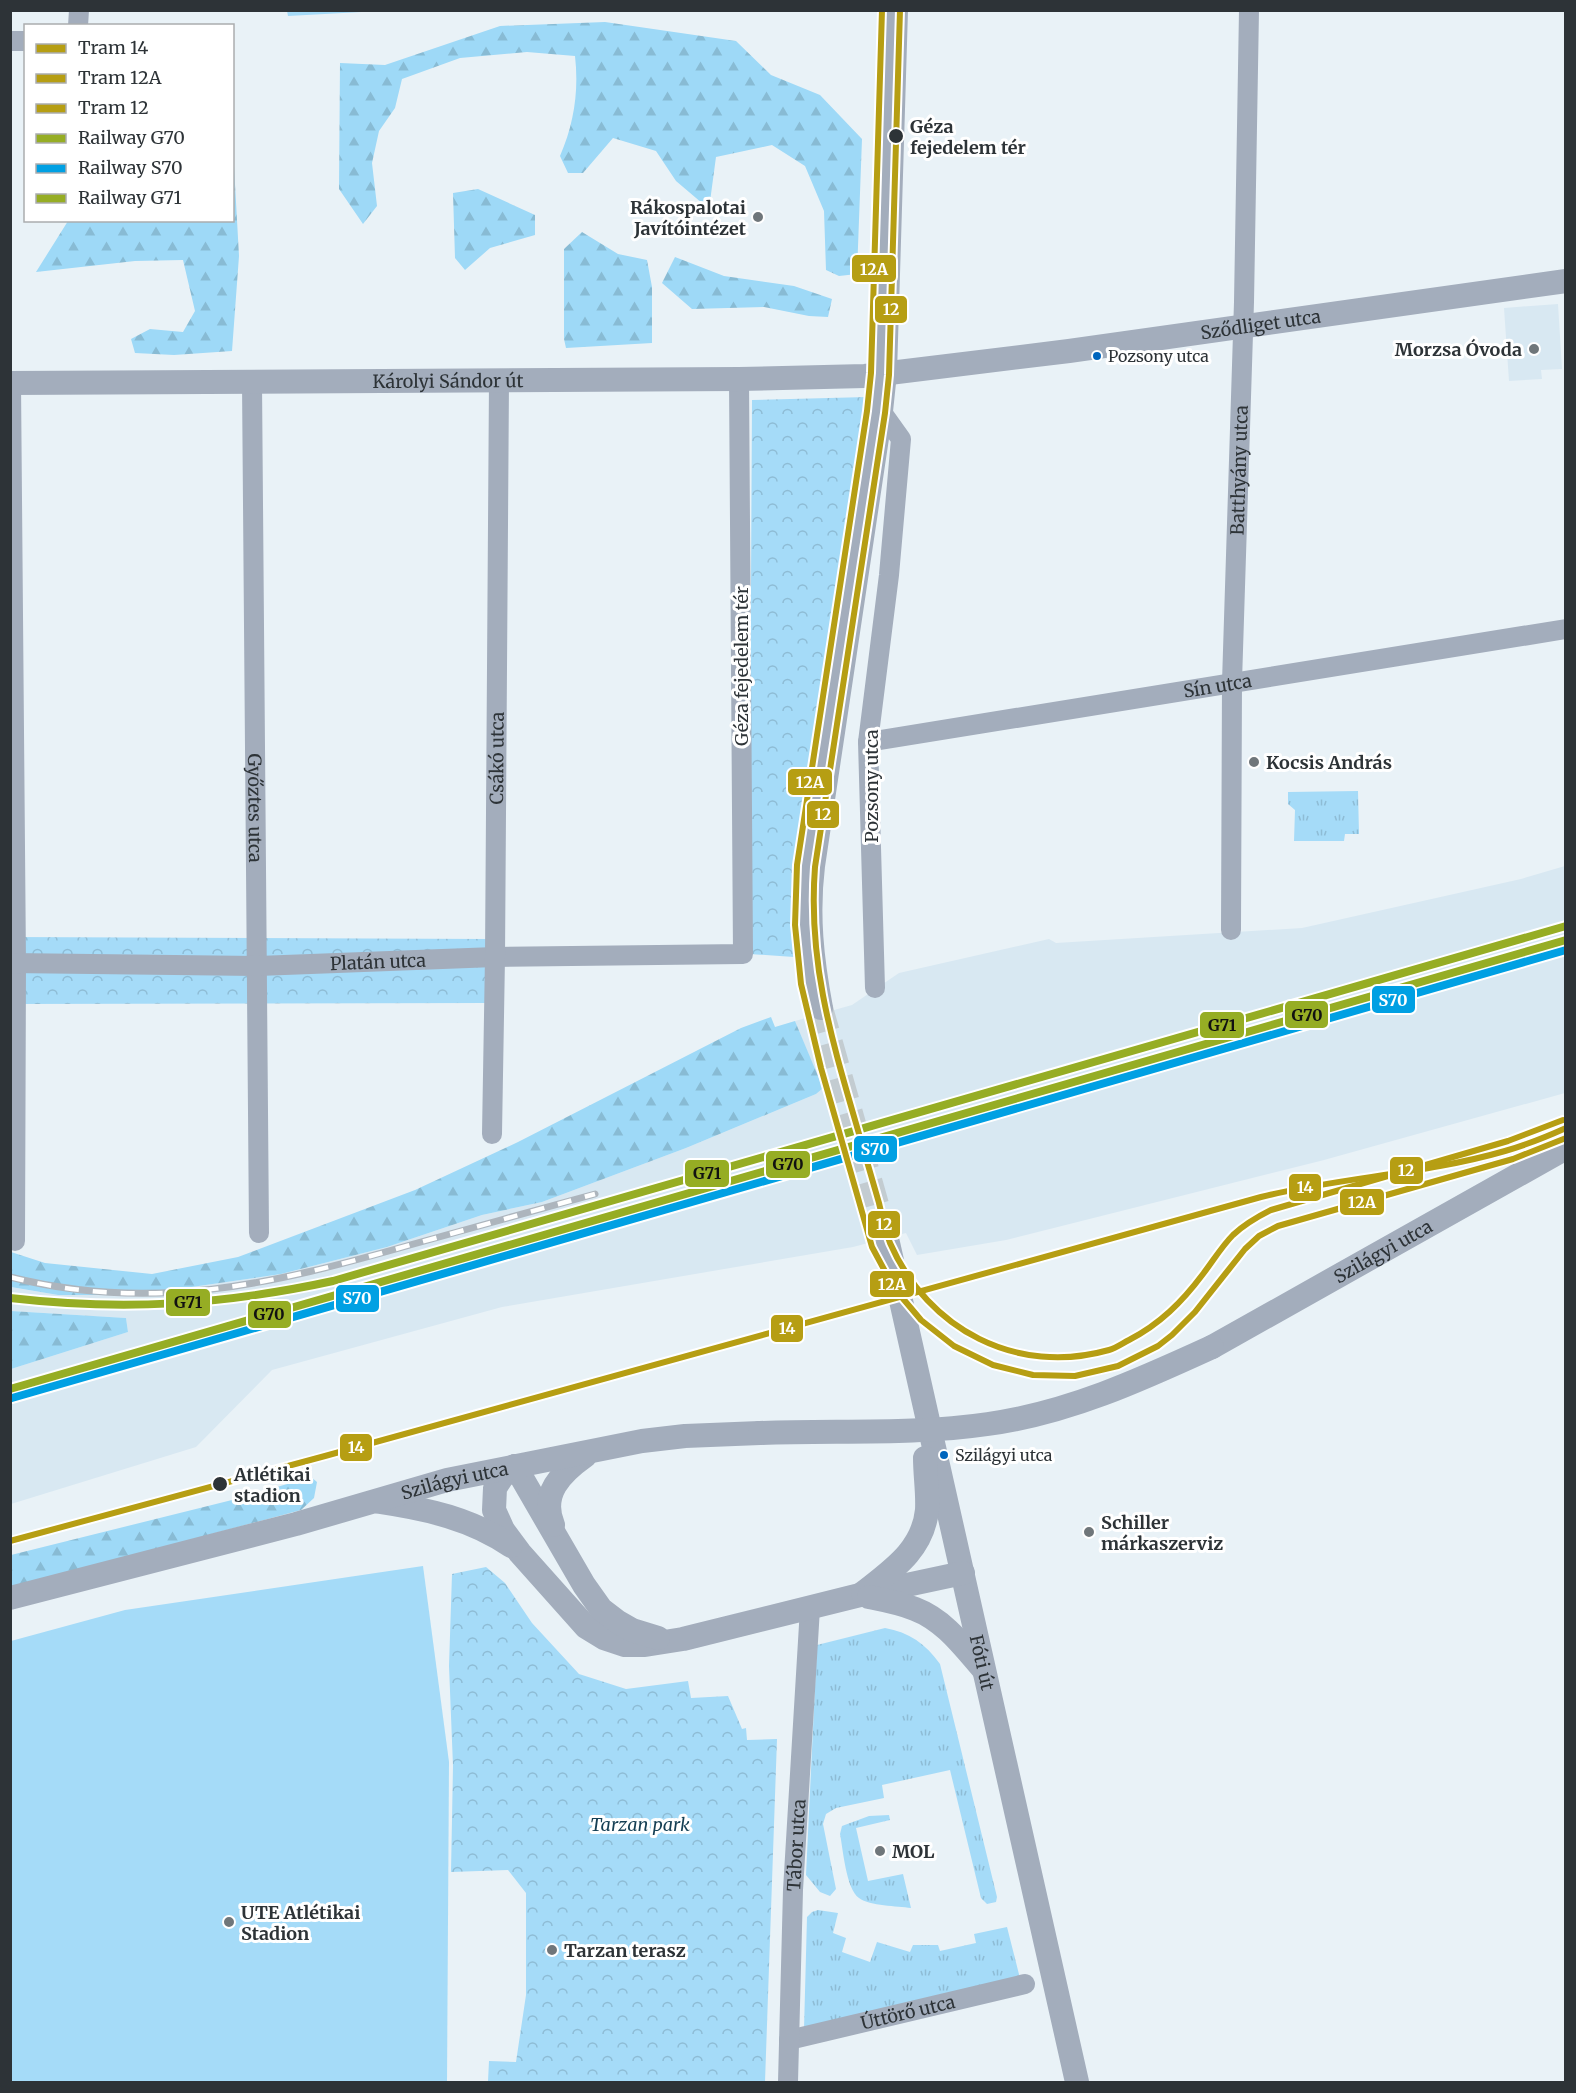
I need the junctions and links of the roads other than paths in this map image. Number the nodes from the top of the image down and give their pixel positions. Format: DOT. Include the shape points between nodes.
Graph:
graph roads {
  1 [pos="896,10"];
  2 [pos="1249,10"];
  3 [pos="1566,281"];
  4 [pos="1242,326"];
  5 [pos="885,373"];
  6 [pos="739,379"];
  7 [pos="499,380"];
  8 [pos="252,382"];
  9 [pos="11,383"];
  10 [pos="881,411"];
  11 [pos="1566,629"];
  12 [pos="1232,682"];
  13 [pos="868,742"];
  14 [pos="1231,930"];
  15 [pos="743,954"];
  16 [pos="495,957"];
  17 [pos="13,964"];
  18 [pos="258,966"];
  19 [pos="875,988"];
  20 [pos="821,1008"];
  21 [pos="492,1134"];
  22 [pos="1566,1148"];
  23 [pos="260,1233"];
  24 [pos="15,1241"];
  25 [pos="888,1243"];
  26 [pos="923,1402"];
  27 [pos="590,1453"];
  28 [pos="515,1466"];
  29 [pos="375,1501"];
  30 [pos="563,1549"];
  31 [pos="520,1553"];
  32 [pos="963,1573"];
  33 [pos="861,1595"];
  34 [pos="10,1598"];
  35 [pos="810,1608"];
  36 [pos="669,1641"];
  37 [pos="984,1671"];
  38 [pos="1025,1984"];
  39 [pos="789,2040"];
  40 [pos="788,2082"];
  41 [pos="1077,2082"];
  1 -- 5 [label="street, Pozsony utca"];
  2 -- 4 [label="street, Batthyány utca"];
  3 -- 4 [label="street, Sződliget utca"];
  4 -- 5 [label="street, Sződliget utca"];
  4 -- 12 [label="street, Batthyány utca"];
  5 -- 6 [label="street, Károlyi Sándor út"];
  5 -- 10 [label="street, Pozsony utca"];
  6 -- 7 [label="street, Károlyi Sándor út"];
  6 -- 15 [label="street, Géza fejedelem tér"];
  7 -- 8 [label="street, Károlyi Sándor út"];
  7 -- 16 [label="street, Csákó utca"];
  8 -- 9 [label="street, Károlyi Sándor út"];
  8 -- 18 [label="street, Győztes utca"];
  9 -- 17 [label="street"];
  10 -- 13 [label="street, Pozsony utca" via="901,439"];
  10 -- 20 [label="street, Pozsony utca" via="811,885 810,939"];
  11 -- 12 [label="street, Sín utca"];
  12 -- 13 [label="street, Sín utca"];
  12 -- 14 [label="street, Batthyány utca"];
  13 -- 19 [label="street, Pozsony utca"];
  15 -- 16 [label="street, Platán utca"];
  16 -- 18 [label="street, Platán utca"];
  16 -- 21 [label="street, Csákó utca"];
  17 -- 18 [label="street, Platán utca"];
  17 -- 24 [label="street"];
  18 -- 23 [label="street, Győztes utca"];
  22 -- 27 [label="street, Szilágyi utca, bridge" via="1212,1347 1097,1396 989,1424 915,1431 685,1436"];
  25 -- 26 [label="street, Fóti út"];
  26 -- 32 [label="street, Fóti út"];
  26 -- 33 [label="street" via="927,1507 922,1532 902,1562"];
  27 -- 28 [label="street, Szilágyi utca"];
  27 -- 30 [label="street" via="559,1477 550,1496 551,1519"];
  28 -- 29 [label="street, Szilágyi utca"];
  28 -- 30 [label="street"];
  28 -- 31 [label="street" via="495,1488 494,1510"];
  29 -- 31 [label="street" via="458,1519"];
  29 -- 34 [label="street, Szilágyi utca"];
  30 -- 36 [label="street" via="601,1609 632,1630"];
  31 -- 36 [label="street" via="595,1633 625,1645"];
  32 -- 33 [label="street"];
  32 -- 37 [label="street, Fóti út"];
  33 -- 35 [label="street"];
  33 -- 37 [label="street" via="916,1609 934,1619"];
  35 -- 36 [label="street"];
  35 -- 39 [label="street, Tábor utca" via="793,1890"];
  37 -- 41 [label="street, Fóti út"];
  38 -- 39 [label="street, Úttörő utca"];
  39 -- 40 [label="street, Tábor utca"];
}
